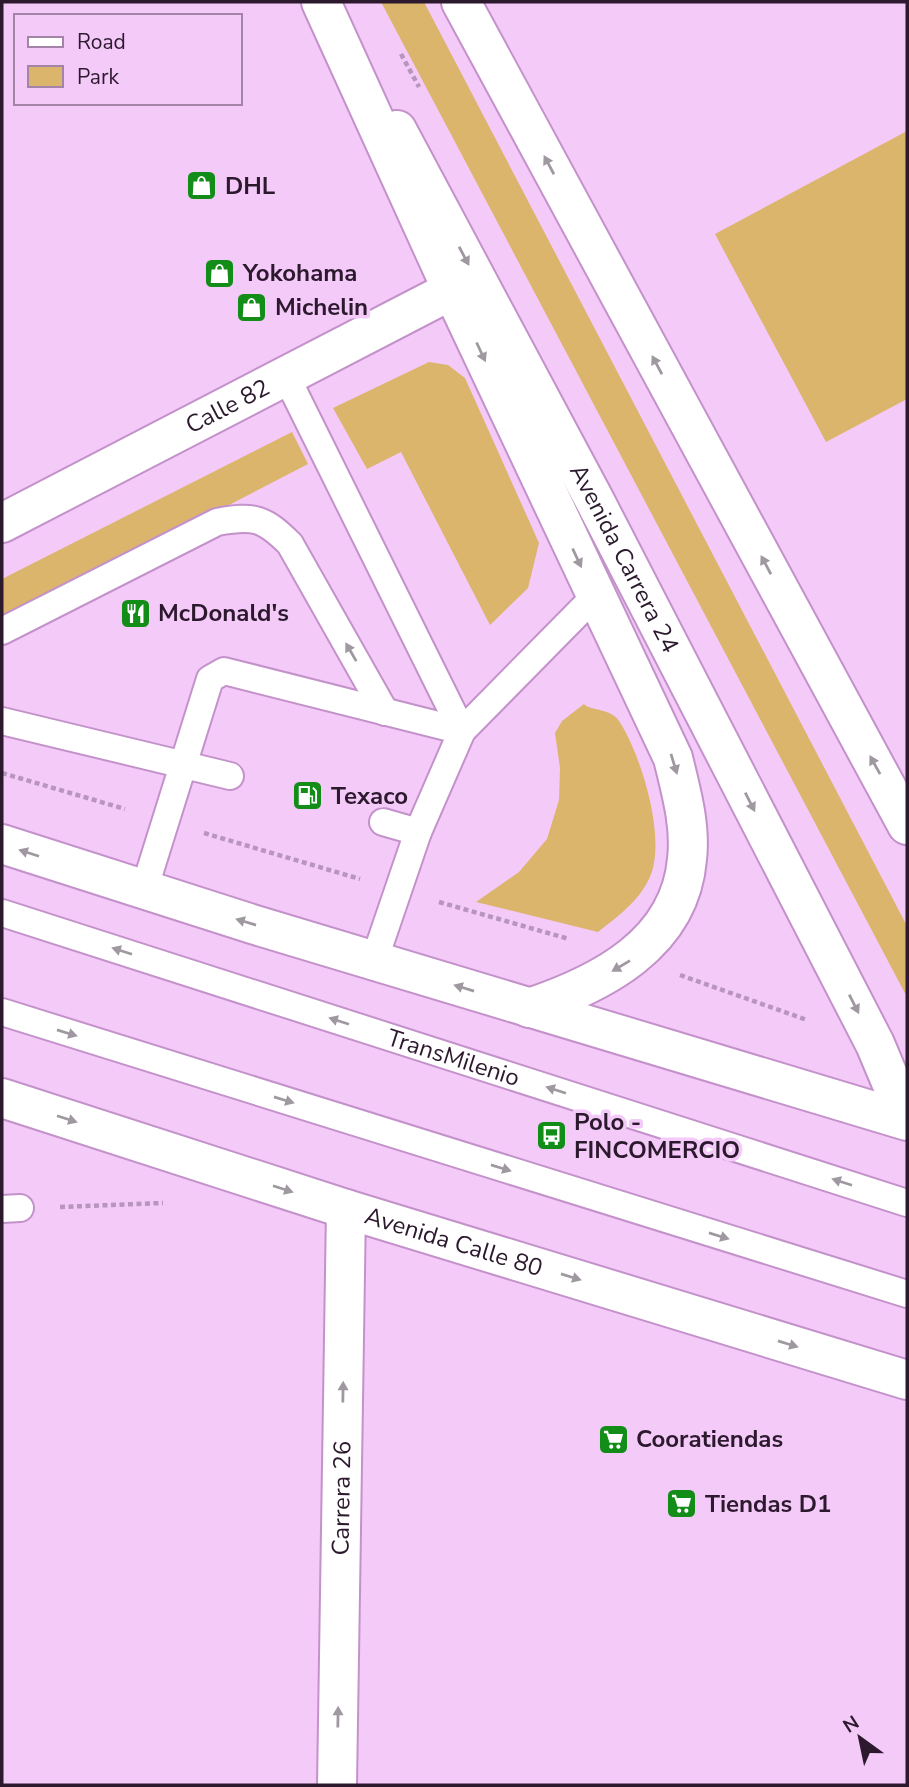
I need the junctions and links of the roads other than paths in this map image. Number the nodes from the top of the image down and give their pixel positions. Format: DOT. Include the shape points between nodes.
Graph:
graph roads {
  1 [pos="321,2"];
  2 [pos="328,2"];
  3 [pos="461,2"];
  4 [pos="452,290"];
  5 [pos="286,376"];
  6 [pos="2,523"];
  7 [pos="595,596"];
  8 [pos="2,631"];
  9 [pos="385,712"];
  10 [pos="2,721"];
  11 [pos="462,731"];
  12 [pos="186,763"];
  13 [pos="230,776"];
  14 [pos="383,822"];
  15 [pos="907,825"];
  16 [pos="418,832"];
  17 [pos="2,844"];
  18 [pos="144,890"];
  19 [pos="2,913"];
  20 [pos="374,961"];
  21 [pos="529,1008"];
  22 [pos="2,1013"];
  23 [pos="2,1098"];
  24 [pos="907,1120"];
  25 [pos="907,1203"];
  26 [pos="346,1209"];
  27 [pos="907,1294"];
  28 [pos="854,1364"];
  29 [pos="907,1380"];
  30 [pos="907,1409"];
  31 [pos="337,1785"];
  1 -- 4 [label="main road"];
  2 -- 24 [label="main road, Avenida Carrera 24, one-way" via="596,501 875,1044"];
  15 -- 3 [label="main road, one-way"];
  4 -- 5 [label="main road, Calle 82"];
  4 -- 7 [label="main road, one-way"];
  5 -- 6 [label="main road, Calle 82"];
  5 -- 11 [label="lane"];
  7 -- 11 [label="lane"];
  7 -- 21 [label="main road, one-way" via="673,758 685,807 687,859 679,896 663,927 634,958 588,986"];
  9 -- 8 [label="lane, one-way" via="290,544 270,524 245,516 218,522"];
  9 -- 11 [label="lane"];
  9 -- 12 [label="lane" via="224,671 210,679"];
  10 -- 12 [label="lane"];
  11 -- 16 [label="lane"];
  12 -- 13 [label="lane"];
  12 -- 18 [label="lane"];
  14 -- 16 [label="lane"];
  16 -- 20 [label="lane"];
  18 -- 17 [label="main road, one-way"];
  20 -- 18 [label="main road, one-way"];
  25 -- 19 [label="lane, TransMilenio, one-way"];
  21 -- 20 [label="main road, one-way"];
  21 -- 24 [label="main road"];
  22 -- 27 [label="lane, one-way"];
  23 -- 26 [label="main road, Avenida Calle 80, one-way"];
  26 -- 28 [label="main road, Avenida Calle 80, one-way"];
  31 -- 26 [label="main road, Carrera 26, one-way"];
  28 -- 29 [label="main road, Avenida Calle 80"];
  28 -- 30 [label="main road"];
}
